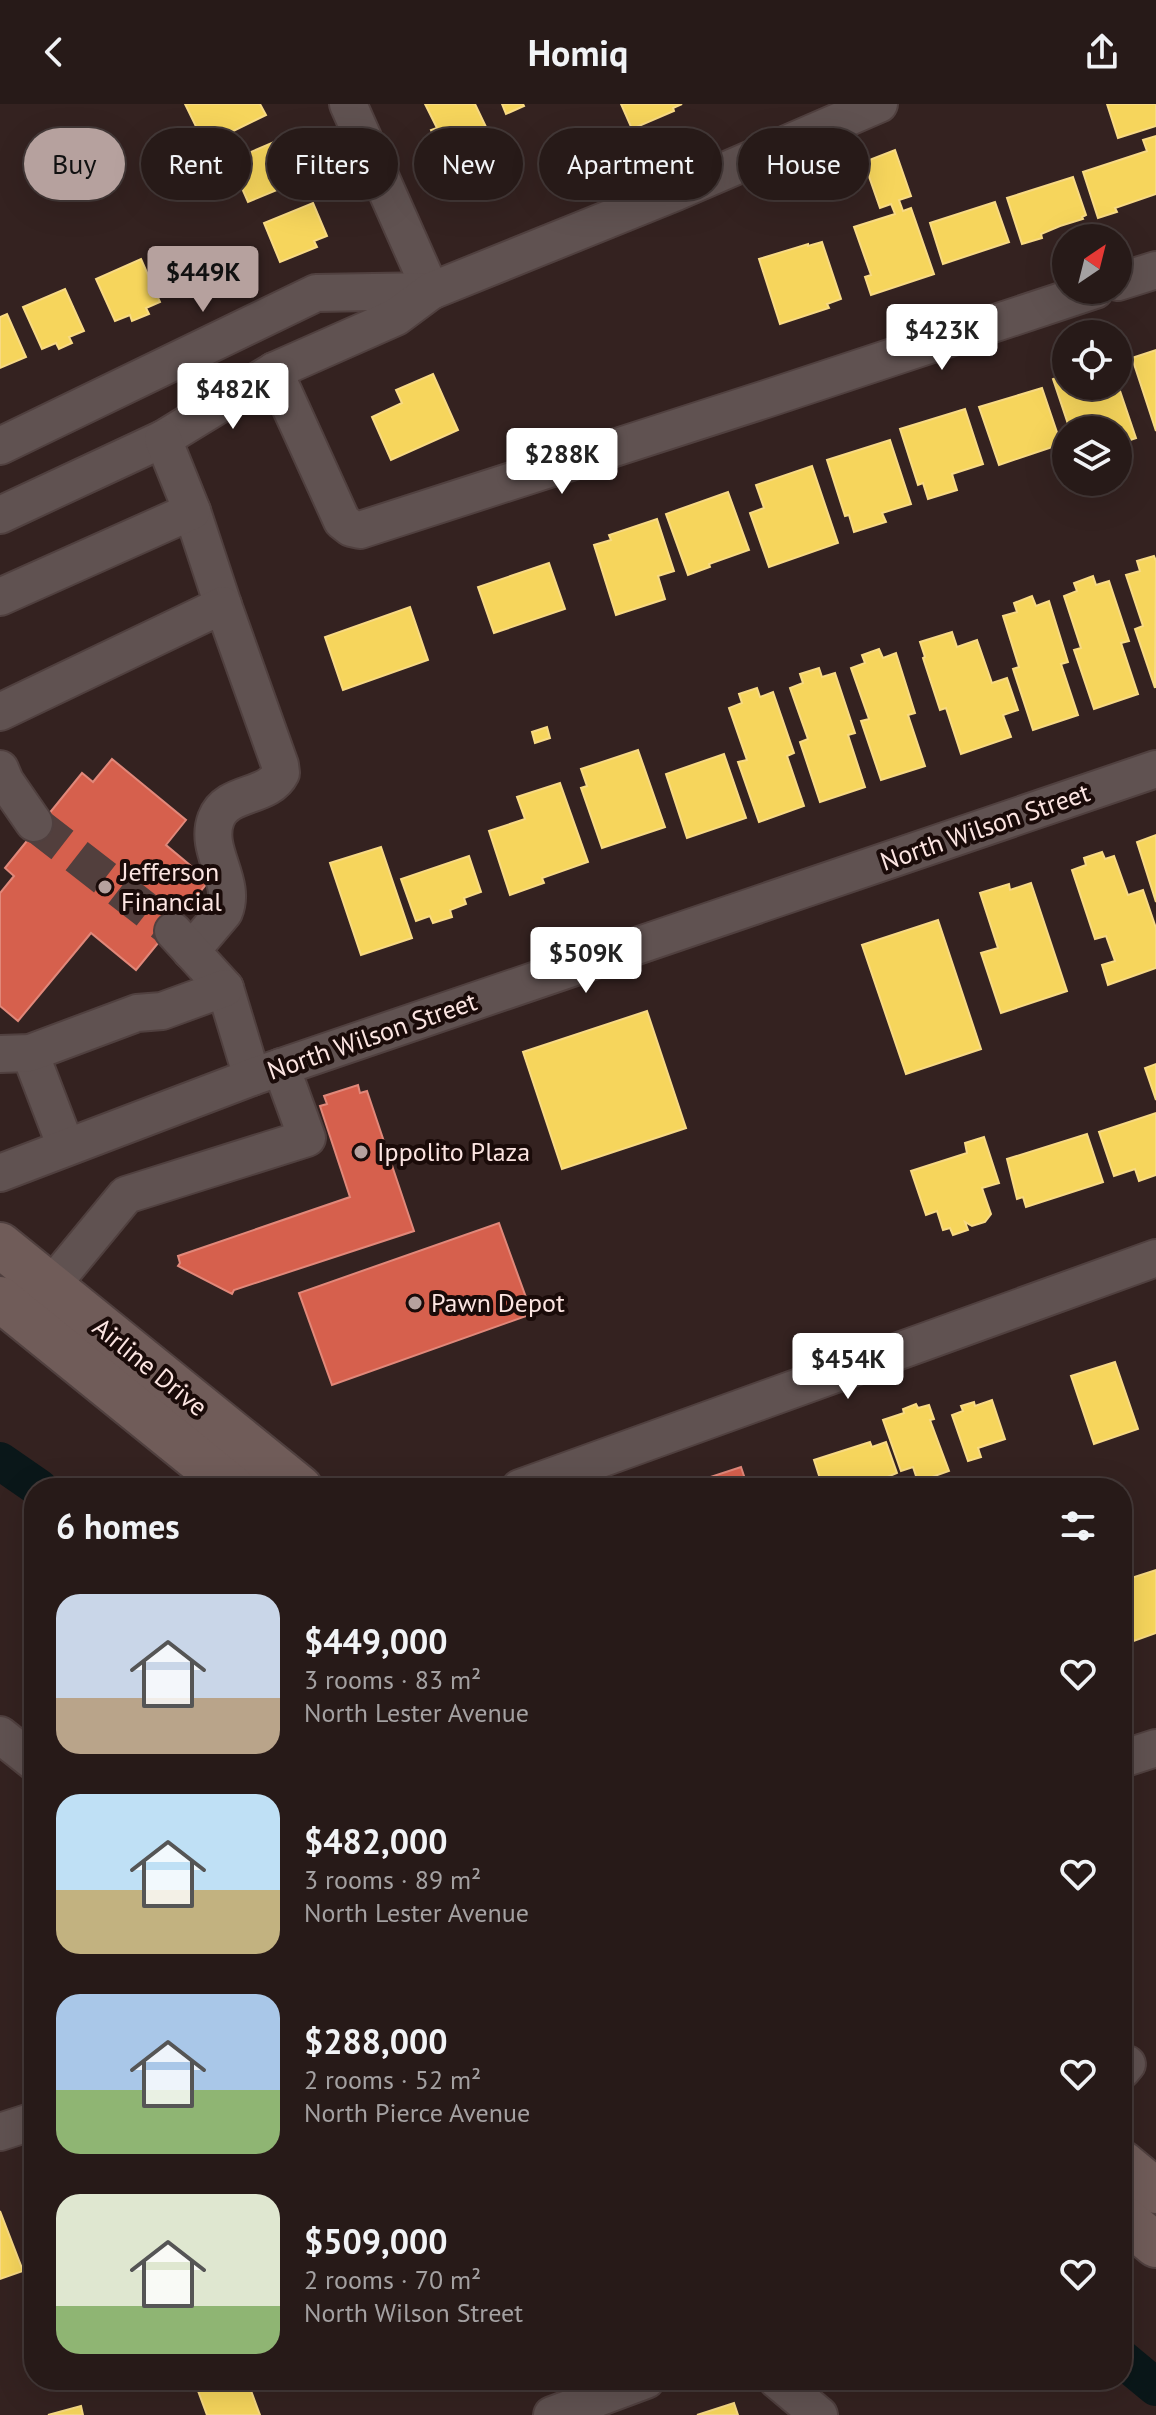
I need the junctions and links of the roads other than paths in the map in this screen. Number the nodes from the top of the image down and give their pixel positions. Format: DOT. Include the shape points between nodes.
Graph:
graph roads {
  1 [pos="348,104"];
  2 [pos="879,104"];
  3 [pos="1156,270"];
  4 [pos="1132,278"];
  5 [pos="431,291"];
  6 [pos="1053,304"];
  7 [pos="274,371"];
  8 [pos="163,439"];
  9 [pos="0,446"];
  10 [pos="192,511"];
  11 [pos="0,515"];
  12 [pos="0,597"];
  13 [pos="223,605"];
  14 [pos="0,712"];
  15 [pos="0,769"];
  16 [pos="1156,769"];
  17 [pos="34,823"];
  18 [pos="225,988"];
  19 [pos="15,1054"];
  20 [pos="266,1072"];
  21 [pos="66,1147"];
  22 [pos="0,1173"];
  23 [pos="0,1245"];
  24 [pos="1156,1258"];
  25 [pos="51,1286"];
  26 [pos="0,1299"];
  27 [pos="221,1478"];
  28 [pos="288,1478"];
  29 [pos="548,1478"];
  30 [pos="0,1735"];
  31 [pos="1156,1748"];
  32 [pos="24,1754"];
  33 [pos="1132,1756"];
  34 [pos="24,2124"];
  35 [pos="0,2132"];
  36 [pos="1132,2171"];
  37 [pos="1156,2191"];
  38 [pos="619,2390"];
  39 [pos="789,2390"];
  40 [pos="552,2415"];
  41 [pos="819,2415"];
  1 -- 5 [label="street"];
  2 -- 5 [label="street"];
  3 -- 4 [label="street"];
  5 -- 7 [label="street" via="396,317"];
  5 -- 9 [label="street" via="316,293"];
  6 -- 7 [label="street" via="360,530 342,521"];
  7 -- 8 [label="street"];
  8 -- 10 [label="street"];
  8 -- 11 [label="street"];
  10 -- 12 [label="street"];
  10 -- 13 [label="street"];
  13 -- 14 [label="street"];
  13 -- 18 [label="street" via="281,773 272,786 230,802 217,816 214,846 228,892 226,906 182,941"];
  15 -- 17 [label="street"];
  16 -- 20 [label="street, North Wilson Street"];
  18 -- 19 [label="street"];
  18 -- 20 [label="street"];
  19 -- 21 [label="street"];
  20 -- 21 [label="street, North Wilson Street"];
  20 -- 25 [label="street" via="307,1138 126,1195"];
  21 -- 22 [label="street, North Wilson Street"];
  23 -- 25 [label="highway, Airline Drive"];
  24 -- 29 [label="street"];
  25 -- 28 [label="highway, Airline Drive"];
  26 -- 27 [label="highway, Airline Drive"];
  30 -- 32 [label="street"];
  31 -- 33 [label="street"];
  34 -- 35 [label="street"];
  36 -- 37 [label="highway"];
  38 -- 40 [label="street"];
  39 -- 41 [label="street"];
}
